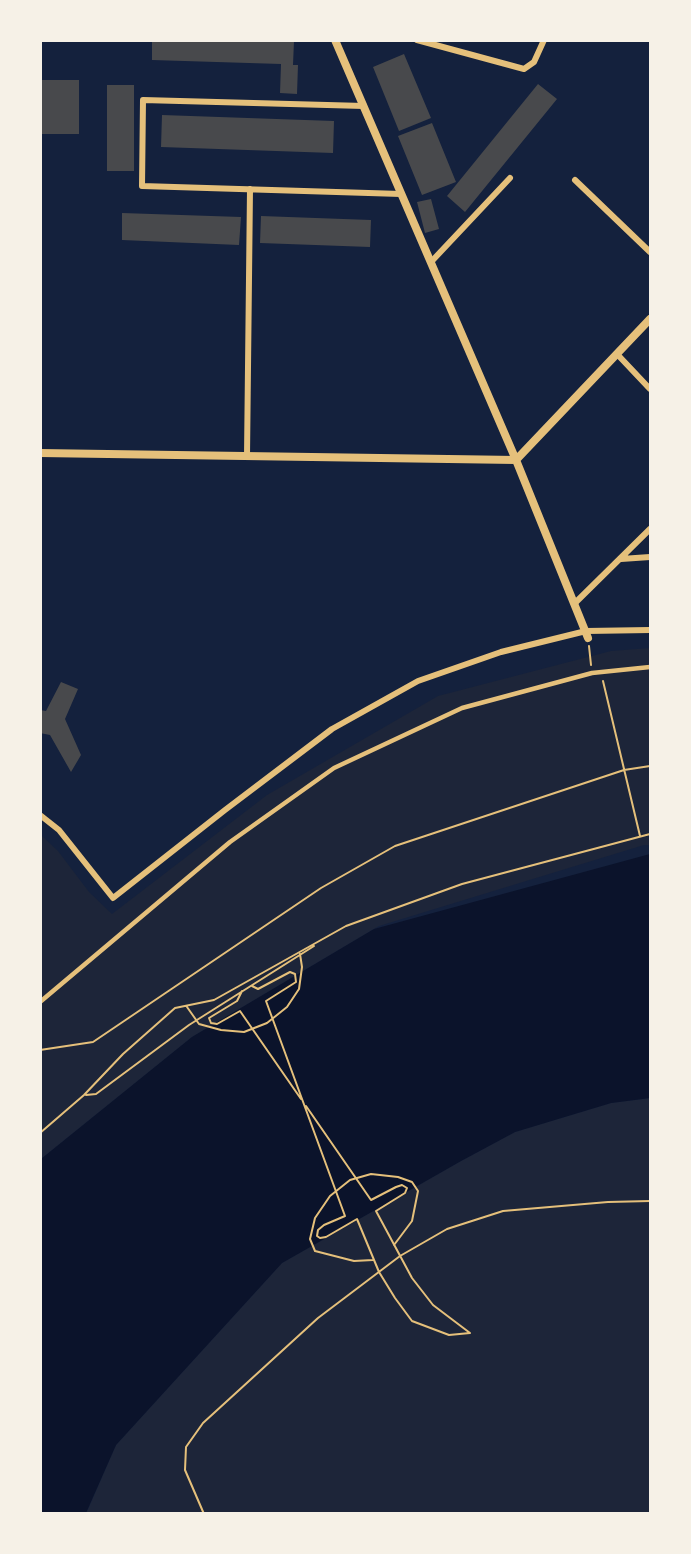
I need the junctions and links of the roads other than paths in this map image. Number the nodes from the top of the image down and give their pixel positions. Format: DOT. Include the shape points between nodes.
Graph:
graph roads {
  1 [pos="335,40"];
  2 [pos="417,40"];
  3 [pos="544,40"];
  4 [pos="364,106"];
  5 [pos="510,178"];
  6 [pos="575,180"];
  7 [pos="250,189"];
  8 [pos="401,194"];
  9 [pos="651,252"];
  10 [pos="431,262"];
  11 [pos="651,319"];
  12 [pos="617,354"];
  13 [pos="650,389"];
  14 [pos="40,453"];
  15 [pos="246,456"];
  16 [pos="516,460"];
  17 [pos="651,529"];
  18 [pos="651,557"];
  19 [pos="620,559"];
  20 [pos="574,604"];
  21 [pos="651,630"];
  22 [pos="587,634"];
  23 [pos="651,667"];
  24 [pos="40,815"];
  25 [pos="40,1002"];
  1 -- 4 [label="street"];
  2 -- 3 [label="street" via="524,69 534,62"];
  4 -- 7 [label="street" via="143,100 142,186"];
  4 -- 8 [label="street"];
  5 -- 10 [label="street"];
  6 -- 9 [label="street"];
  7 -- 8 [label="street"];
  7 -- 15 [label="street"];
  8 -- 10 [label="street"];
  10 -- 16 [label="street"];
  11 -- 12 [label="street"];
  12 -- 13 [label="street"];
  12 -- 16 [label="street"];
  14 -- 15 [label="street"];
  15 -- 16 [label="street"];
  16 -- 20 [label="street"];
  17 -- 19 [label="street"];
  18 -- 19 [label="street"];
  19 -- 20 [label="street"];
  20 -- 22 [label="street"];
  21 -- 22 [label="street"];
  22 -- 24 [label="street" via="501,652 418,681 332,729 112,898 59,830"];
  23 -- 25 [label="street" via="592,673 462,708 334,768 230,842"];
}
